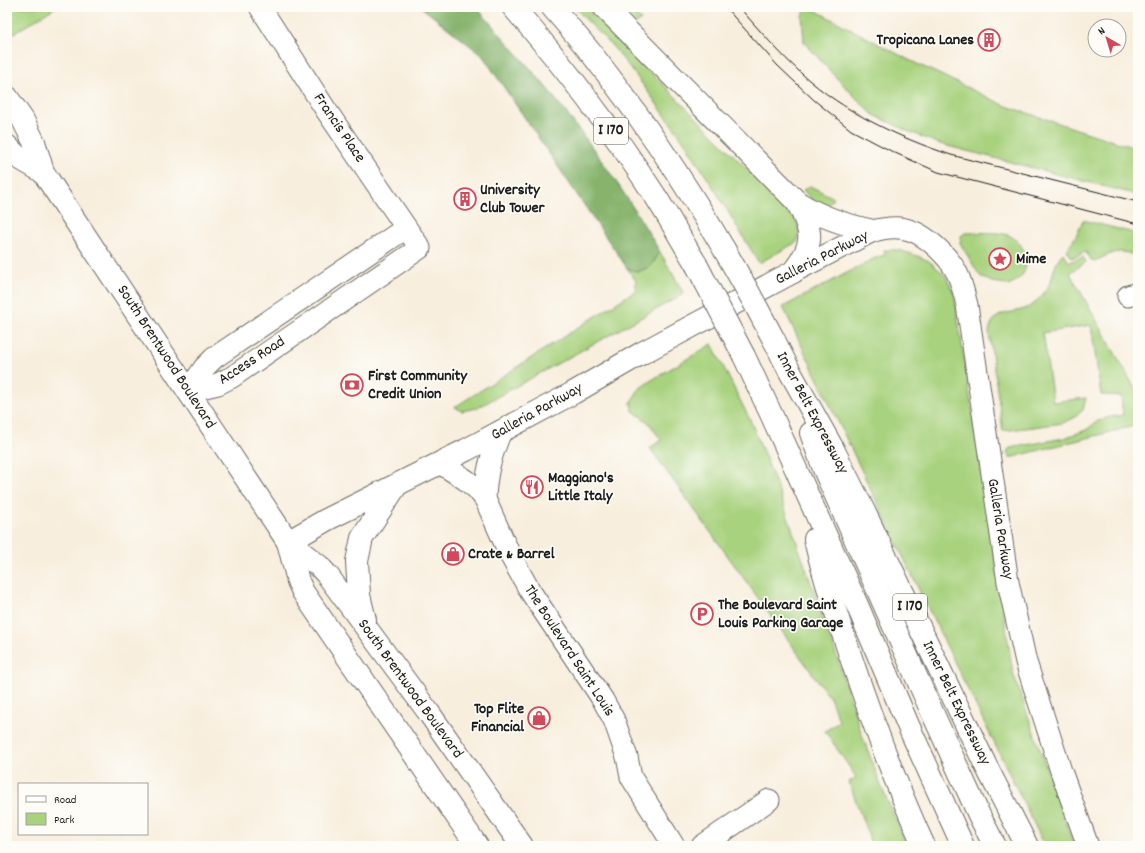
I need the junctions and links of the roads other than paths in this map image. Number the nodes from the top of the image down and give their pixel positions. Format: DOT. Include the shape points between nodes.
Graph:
graph roads {
  1 [pos="260,7"];
  2 [pos="513,7"];
  3 [pos="552,7"];
  4 [pos="604,7"];
  5 [pos="7,97"];
  6 [pos="7,146"];
  7 [pos="43,172"];
  8 [pos="797,202"];
  9 [pos="406,228"];
  10 [pos="873,231"];
  11 [pos="420,248"];
  12 [pos="793,272"];
  13 [pos="789,370"];
  14 [pos="188,391"];
  15 [pos="501,431"];
  16 [pos="440,463"];
  17 [pos="397,485"];
  18 [pos="804,488"];
  19 [pos="485,498"];
  20 [pos="288,542"];
  21 [pos="367,629"];
  22 [pos="769,800"];
  23 [pos="477,846"];
  24 [pos="522,846"];
  25 [pos="674,846"];
  26 [pos="702,846"];
  27 [pos="924,846"];
  28 [pos="963,846"];
  29 [pos="995,846"];
  30 [pos="1027,846"];
  31 [pos="1088,846"];
  1 -- 9 [label="street, Francis Place"];
  2 -- 18 [label="main road, I 170, bridge" via="579,87 655,195 696,264 744,356"];
  3 -- 13 [label="main road, Inner Belt Expressway / I 170, bridge" via="591,53 667,158 724,249"];
  4 -- 8 [label="main road"];
  5 -- 7 [label="main road, South Brentwood Boulevard" via="34,142"];
  6 -- 7 [label="main road, South Brentwood Boulevard" via="19,158"];
  7 -- 14 [label="main road, South Brentwood Boulevard"];
  8 -- 10 [label="main road" via="832,220"];
  8 -- 12 [label="main road" via="810,231 808,249"];
  9 -- 11 [label="street, Francis Place"];
  9 -- 14 [label="street, Access Road" via="214,358"];
  10 -- 12 [label="street, Galleria Parkway"];
  10 -- 31 [label="street, Galleria Parkway" via="894,228 909,229 920,234 946,258 962,285 1008,582 1026,662"];
  11 -- 14 [label="street, Access Road" via="232,377 218,384"];
  12 -- 15 [label="main road, Galleria Parkway"];
  13 -- 29 [label="main road" via="824,469"];
  13 -- 30 [label="main road, Inner Belt Expressway / I 170" via="832,447"];
  14 -- 20 [label="main road, South Brentwood Boulevard"];
  15 -- 16 [label="main road, Galleria Parkway"];
  15 -- 19 [label="street" via="488,469"];
  16 -- 17 [label="main road, Galleria Parkway"];
  16 -- 19 [label="street" via="466,480"];
  17 -- 20 [label="main road, Galleria Parkway"];
  17 -- 21 [label="main road" via="362,538 357,561 359,595"];
  18 -- 27 [label="main road" via="815,542 861,688"];
  18 -- 28 [label="main road, I 170"];
  19 -- 25 [label="street, The Boulevard Saint Louis" via="510,555 530,591 614,720 631,777"];
  20 -- 21 [label="main road, South Brentwood Boulevard" via="319,566"];
  20 -- 23 [label="main road, South Brentwood Boulevard" via="303,592"];
  21 -- 24 [label="main road, South Brentwood Boulevard"];
  22 -- 26 [label="street"];
}
